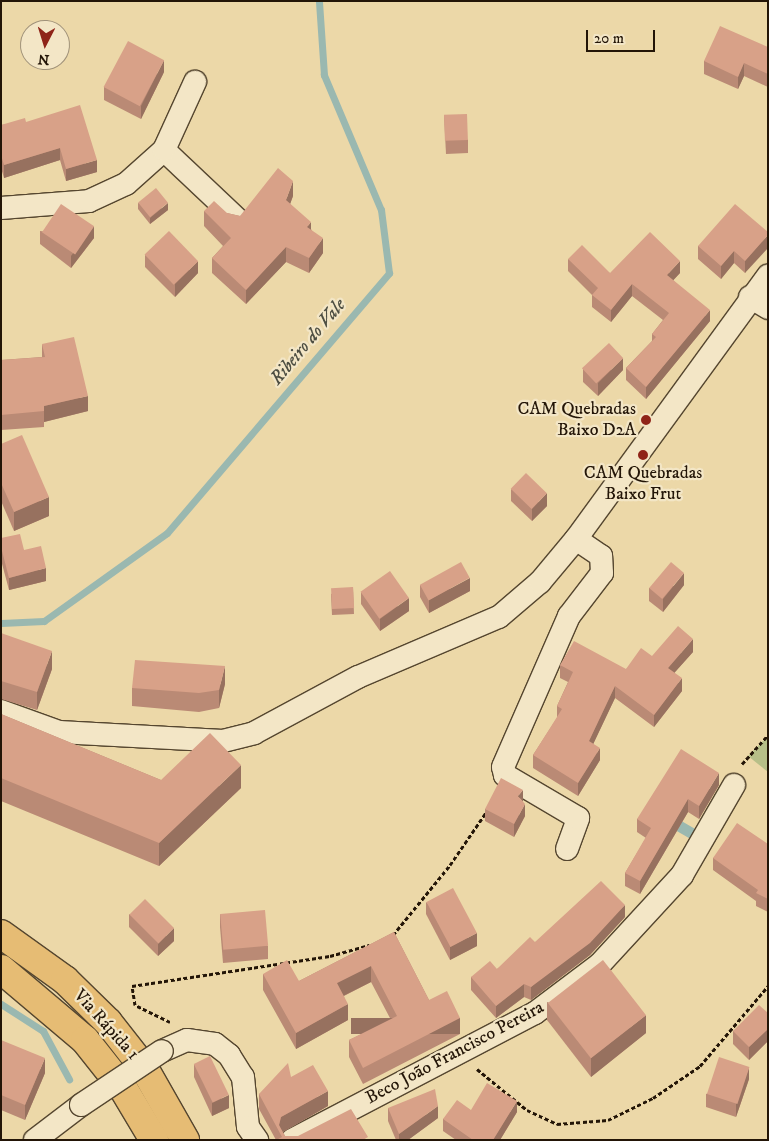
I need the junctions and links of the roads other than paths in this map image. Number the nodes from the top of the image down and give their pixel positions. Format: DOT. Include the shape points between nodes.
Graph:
graph roads {
  1 [pos="195,82"];
  2 [pos="164,150"];
  3 [pos="1,208"];
  4 [pos="236,218"];
  5 [pos="768,276"];
  6 [pos="759,302"];
  7 [pos="576,539"];
  8 [pos="1,711"];
  9 [pos="734,785"];
  10 [pos="567,849"];
  11 [pos="1,913"];
  12 [pos="1,934"];
  13 [pos="1,970"];
  14 [pos="65,980"];
  15 [pos="1,981"];
  16 [pos="46,1003"];
  17 [pos="35,1140"];
  18 [pos="154,1140"];
  19 [pos="185,1140"];
  20 [pos="257,1140"];
  21 [pos="292,1140"];
  1 -- 2 [label="street"];
  2 -- 3 [label="street" via="126,184 104,196 69,204"];
  2 -- 4 [label="street"];
  5 -- 6 [label="street"];
  6 -- 7 [label="street"];
  7 -- 8 [label="street" via="540,582 499,617 358,677 254,733 223,740 185,741 59,732"];
  7 -- 10 [label="street" via="601,556 602,573 569,616 503,766 505,775 578,818"];
  9 -- 21 [label="street, Beco João Francisco Pereira" via="682,875 600,964 535,1013"];
  11 -- 14 [label="highway"];
  12 -- 14 [label="highway, Via Rápida 1"];
  13 -- 16 [label="highway, Via Rápida 1"];
  14 -- 19 [label="highway, Via Rápida 1" via="127,1045"];
  15 -- 16 [label="highway"];
  16 -- 18 [label="highway, Via Rápida 1" via="105,1063"];
  17 -- 20 [label="street, bridge" via="162,1051 187,1040 215,1044 229,1055 243,1077 248,1127"];
}
